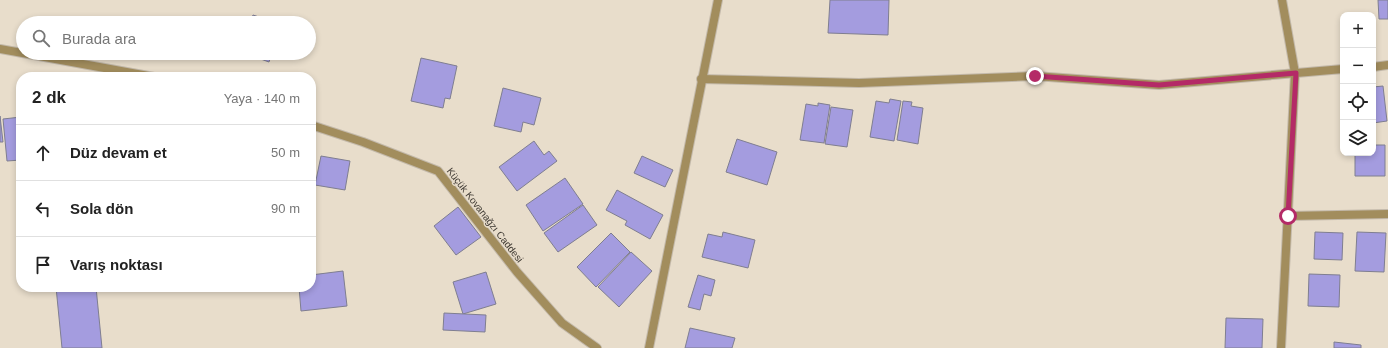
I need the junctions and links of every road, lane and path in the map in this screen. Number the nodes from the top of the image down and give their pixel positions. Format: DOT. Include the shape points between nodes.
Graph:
graph roads {
  1 [pos="718,0"];
  2 [pos="1282,0"];
  3 [pos="0,49"];
  4 [pos="16,52"];
  5 [pos="60,60"];
  6 [pos="1388,65"];
  7 [pos="1376,66"];
  8 [pos="1340,69"];
  9 [pos="126,72"];
  10 [pos="1296,73"];
  11 [pos="702,79"];
  12 [pos="316,127"];
  13 [pos="1388,214"];
  14 [pos="1288,216"];
  15 [pos="597,348"];
  16 [pos="649,348"];
  17 [pos="1281,348"];
  1 -- 11 [label="street"];
  2 -- 10 [label="street"];
  3 -- 4 [label="street"];
  5 -- 9 [label="street"];
  6 -- 7 [label="street"];
  8 -- 10 [label="street"];
  10 -- 11 [label="street" via="1159,85 1035,76 859,83"];
  10 -- 14 [label="street"];
  11 -- 16 [label="street"];
  12 -- 15 [label="street, Küçük Kovanağzı Caddesi" via="438,171 527,284 562,323"];
  13 -- 14 [label="street"];
  14 -- 17 [label="street"];
}
